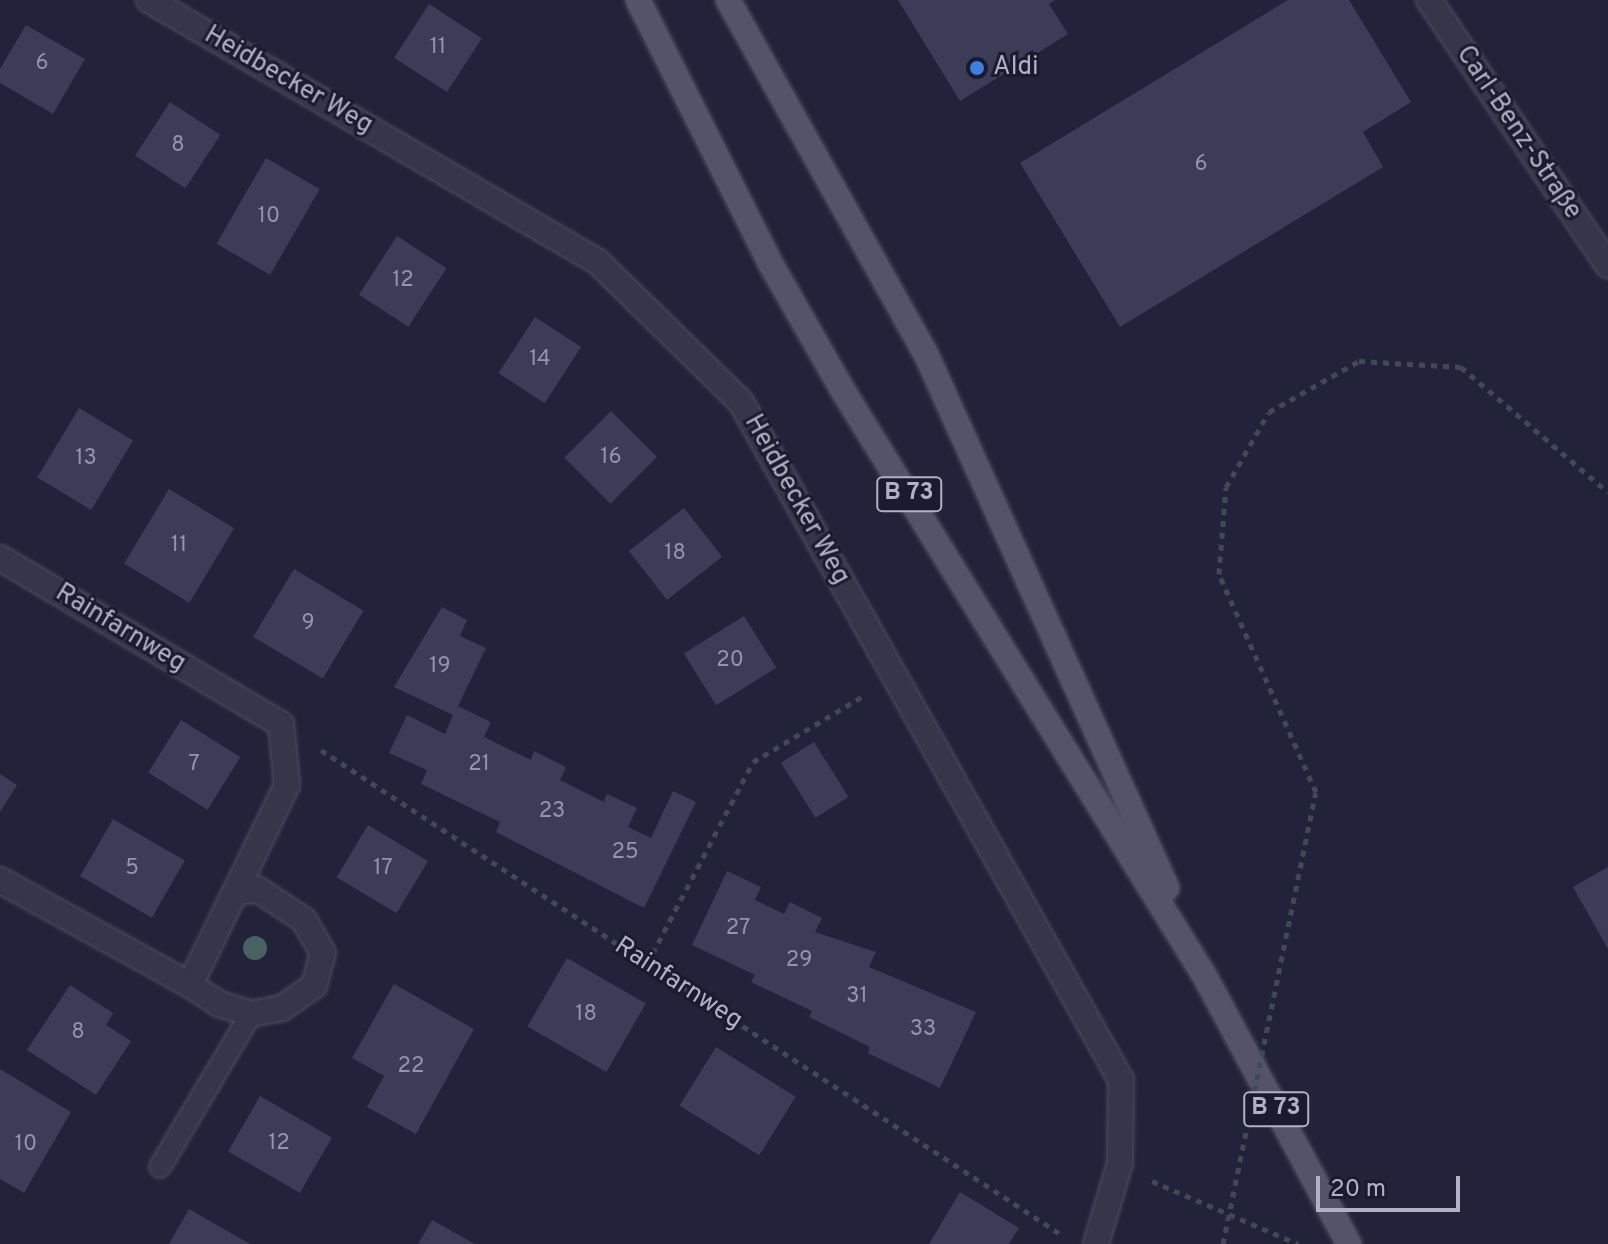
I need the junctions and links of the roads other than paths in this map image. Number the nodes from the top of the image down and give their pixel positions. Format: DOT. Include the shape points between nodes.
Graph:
graph roads {
  1 [pos="149,0"];
  2 [pos="638,0"];
  3 [pos="728,0"];
  4 [pos="1429,0"];
  5 [pos="1608,265"];
  6 [pos="0,558"];
  7 [pos="0,880"];
  8 [pos="239,892"];
  9 [pos="1204,975"];
  10 [pos="190,985"];
  11 [pos="251,1014"];
  12 [pos="160,1167"];
  13 [pos="1096,1244"];
  14 [pos="1349,1244"];
  1 -- 13 [label="street, Heidbecker Weg" via="598,262 741,402 1121,1080 1120,1163"];
  2 -- 9 [label="main road, B 73" via="769,261 845,394"];
  3 -- 9 [label="main road, B 73" via="925,352"];
  4 -- 5 [label="street, Carl-Benz-Straße"];
  6 -- 8 [label="street, Rainfarnweg" via="281,724 287,785"];
  7 -- 10 [label="street"];
  8 -- 10 [label="street"];
  8 -- 11 [label="street" via="257,889 278,901 304,920 323,953 314,986 282,1008"];
  9 -- 14 [label="main road, B 73"];
  10 -- 11 [label="street" via="219,1004"];
  11 -- 12 [label="lane"];
}
